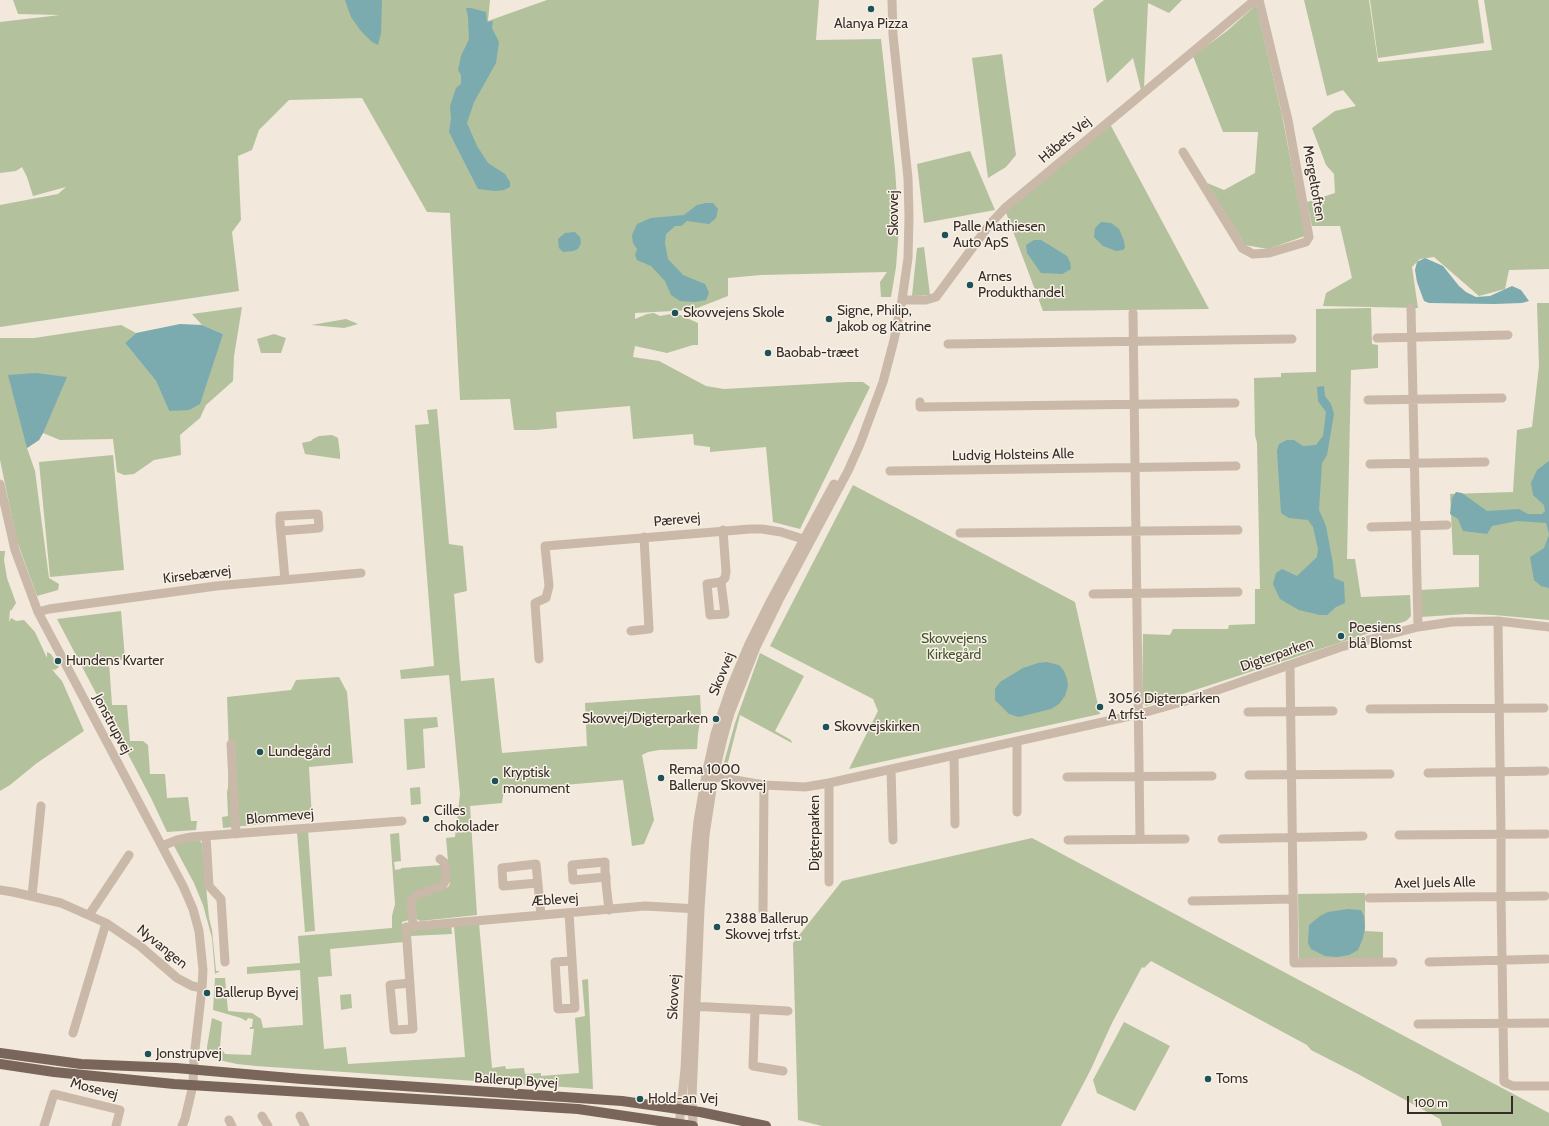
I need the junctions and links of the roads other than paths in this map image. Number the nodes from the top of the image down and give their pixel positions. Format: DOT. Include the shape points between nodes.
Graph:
graph roads {
  1 [pos="892,0"];
  2 [pos="1255,0"];
  3 [pos="1259,0"];
  4 [pos="1182,152"];
  5 [pos="902,300"];
  6 [pos="1411,308"];
  7 [pos="1133,313"];
  8 [pos="1508,336"];
  9 [pos="1412,337"];
  10 [pos="1377,338"];
  11 [pos="1292,339"];
  12 [pos="1134,341"];
  13 [pos="948,344"];
  14 [pos="1502,398"];
  15 [pos="1368,400"];
  16 [pos="1413,400"];
  17 [pos="920,402"];
  18 [pos="1235,403"];
  19 [pos="1134,404"];
  20 [pos="1486,462"];
  21 [pos="1415,463"];
  22 [pos="1370,464"];
  23 [pos="1236,466"];
  24 [pos="1135,467"];
  25 [pos="890,471"];
  26 [pos="0,484"];
  27 [pos="1416,526"];
  28 [pos="1447,526"];
  29 [pos="1371,527"];
  30 [pos="281,530"];
  31 [pos="723,530"];
  32 [pos="1238,530"];
  33 [pos="1136,531"];
  34 [pos="960,533"];
  35 [pos="644,538"];
  36 [pos="806,541"];
  37 [pos="361,573"];
  38 [pos="285,580"];
  39 [pos="721,582"];
  40 [pos="1238,592"];
  41 [pos="1137,593"];
  42 [pos="1093,594"];
  43 [pos="38,612"];
  44 [pos="1498,621"];
  45 [pos="1418,627"];
  46 [pos="1549,627"];
  47 [pos="631,630"];
  48 [pos="540,659"];
  49 [pos="1290,665"];
  50 [pos="1499,708"];
  51 [pos="1544,708"];
  52 [pos="1370,709"];
  53 [pos="1291,711"];
  54 [pos="1333,711"];
  55 [pos="1248,712"];
  56 [pos="1139,714"];
  57 [pos="1017,741"];
  58 [pos="231,744"];
  59 [pos="954,755"];
  60 [pos="891,769"];
  61 [pos="1545,770"];
  62 [pos="1500,772"];
  63 [pos="1428,773"];
  64 [pos="1390,774"];
  65 [pos="710,775"];
  66 [pos="1249,775"];
  67 [pos="1292,775"];
  68 [pos="1139,776"];
  69 [pos="1212,776"];
  70 [pos="1067,777"];
  71 [pos="829,783"];
  72 [pos="764,785"];
  73 [pos="41,806"];
  74 [pos="1017,812"];
  75 [pos="402,821"];
  76 [pos="955,824"];
  77 [pos="236,834"];
  78 [pos="1501,834"];
  79 [pos="1546,834"];
  80 [pos="1399,835"];
  81 [pos="206,836"];
  82 [pos="1363,836"];
  83 [pos="1293,837"];
  84 [pos="1185,838"];
  85 [pos="1222,838"];
  86 [pos="1140,839"];
  87 [pos="892,840"];
  88 [pos="1068,840"];
  89 [pos="162,846"];
  90 [pos="129,855"];
  91 [pos="440,859"];
  92 [pos="606,876"];
  93 [pos="829,882"];
  94 [pos="538,883"];
  95 [pos="0,890"];
  96 [pos="32,896"];
  97 [pos="1501,896"];
  98 [pos="1544,896"];
  99 [pos="1369,898"];
  100 [pos="1293,899"];
  101 [pos="1192,901"];
  102 [pos="696,909"];
  103 [pos="609,910"];
  104 [pos="763,911"];
  105 [pos="569,913"];
  106 [pos="541,914"];
  107 [pos="89,915"];
  108 [pos="106,923"];
  109 [pos="413,925"];
  110 [pos="1502,960"];
  111 [pos="1547,960"];
  112 [pos="571,961"];
  113 [pos="225,962"];
  114 [pos="1394,962"];
  115 [pos="1429,962"];
  116 [pos="410,983"];
  117 [pos="202,988"];
  118 [pos="692,1006"];
  119 [pos="755,1009"];
  120 [pos="788,1011"];
  121 [pos="1502,1023"];
  122 [pos="1549,1023"];
  123 [pos="1418,1024"];
  124 [pos="72,1033"];
  125 [pos="0,1053"];
  126 [pos="0,1064"];
  127 [pos="194,1070"];
  128 [pos="783,1071"];
  129 [pos="193,1085"];
  130 [pos="1549,1086"];
  131 [pos="681,1109"];
  132 [pos="692,1111"];
  133 [pos="262,1116"];
  134 [pos="300,1116"];
  135 [pos="684,1125"];
  136 [pos="44,1126"];
  137 [pos="116,1126"];
  138 [pos="182,1126"];
  139 [pos="268,1126"];
  140 [pos="305,1126"];
  141 [pos="766,1126"];
  1 -- 5 [label="street, Skovvej" via="892,33 910,217"];
  2 -- 5 [label="street, Håbets Vej" via="1004,208 936,297 926,300"];
  3 -- 4 [label="street, Mergeltoften" via="1288,120 1309,237 1306,242 1269,253 1253,254 1242,248"];
  5 -- 36 [label="street, Skovvej" via="883,382 869,422"];
  6 -- 9 [label="street"];
  7 -- 12 [label="street"];
  8 -- 9 [label="street"];
  9 -- 10 [label="street"];
  9 -- 16 [label="street"];
  11 -- 12 [label="street"];
  12 -- 13 [label="street"];
  12 -- 19 [label="street"];
  14 -- 16 [label="street"];
  15 -- 16 [label="street"];
  16 -- 21 [label="street"];
  17 -- 19 [label="street" via="920,407"];
  18 -- 19 [label="street"];
  19 -- 24 [label="street"];
  20 -- 21 [label="street"];
  21 -- 22 [label="street"];
  21 -- 27 [label="street"];
  23 -- 24 [label="street, Ludvig Holsteins Alle"];
  24 -- 25 [label="street, Ludvig Holsteins Alle"];
  24 -- 33 [label="street"];
  26 -- 43 [label="street, Jonstrupvej" via="15,550"];
  27 -- 28 [label="street"];
  27 -- 29 [label="street"];
  27 -- 45 [label="street"];
  30 -- 38 [label="street"];
  31 -- 35 [label="street, Pærevej"];
  31 -- 36 [label="street, Pærevej" via="762,529 781,532"];
  31 -- 39 [label="street" via="726,572"];
  32 -- 33 [label="street"];
  33 -- 34 [label="street"];
  33 -- 41 [label="street"];
  35 -- 47 [label="street" via="649,629"];
  35 -- 48 [label="street, Pærevej" via="545,546 549,586 546,598 535,603"];
  36 -- 65 [label="street, Skovvej" via="769,604 734,680 715,734"];
  37 -- 38 [label="street, Kirsebærvej"];
  38 -- 43 [label="street, Kirsebærvej" via="216,586"];
  40 -- 41 [label="street"];
  41 -- 42 [label="street"];
  41 -- 56 [label="street"];
  43 -- 89 [label="street, Jonstrupvej"];
  44 -- 45 [label="street, Digterparken" via="1452,622"];
  44 -- 46 [label="street, Digterparken"];
  44 -- 50 [label="street"];
  45 -- 49 [label="street, Digterparken" via="1342,647"];
  49 -- 53 [label="street"];
  49 -- 56 [label="street, Digterparken" via="1189,700"];
  50 -- 51 [label="street"];
  50 -- 52 [label="street"];
  50 -- 62 [label="street"];
  53 -- 54 [label="street"];
  53 -- 55 [label="street"];
  53 -- 67 [label="street"];
  56 -- 57 [label="street, Digterparken"];
  56 -- 68 [label="street"];
  57 -- 59 [label="street, Digterparken"];
  57 -- 74 [label="street"];
  58 -- 77 [label="street"];
  59 -- 60 [label="street, Digterparken"];
  59 -- 76 [label="street"];
  60 -- 71 [label="street, Digterparken"];
  60 -- 87 [label="street"];
  61 -- 62 [label="street"];
  62 -- 63 [label="street"];
  62 -- 78 [label="street"];
  64 -- 67 [label="street"];
  65 -- 72 [label="street, Digterparken"];
  65 -- 102 [label="street, Skovvej" via="697,829"];
  66 -- 67 [label="street"];
  67 -- 83 [label="street"];
  68 -- 69 [label="street"];
  68 -- 70 [label="street"];
  68 -- 86 [label="street"];
  71 -- 72 [label="street, Digterparken" via="805,787"];
  71 -- 93 [label="street, Digterparken"];
  72 -- 104 [label="street"];
  73 -- 96 [label="street"];
  75 -- 77 [label="street, Blommevej"];
  77 -- 81 [label="street, Blommevej"];
  78 -- 79 [label="street"];
  78 -- 80 [label="street"];
  78 -- 97 [label="street"];
  81 -- 89 [label="street, Blommevej" via="177,840"];
  81 -- 113 [label="street" via="210,886 221,899"];
  82 -- 83 [label="street"];
  83 -- 85 [label="street"];
  83 -- 100 [label="street"];
  84 -- 86 [label="street"];
  86 -- 88 [label="street"];
  89 -- 117 [label="street, Jonstrupvej" via="193,909 200,931"];
  90 -- 107 [label="street"];
  91 -- 109 [label="street" via="444,863 446,880 442,886 416,895 411,902"];
  92 -- 103 [label="street"];
  94 -- 106 [label="street"];
  95 -- 96 [label="street, Nyvangen"];
  96 -- 107 [label="street, Nyvangen" via="61,903"];
  97 -- 98 [label="street, Axel Juels Alle"];
  97 -- 99 [label="street, Axel Juels Alle"];
  97 -- 110 [label="street"];
  100 -- 101 [label="street"];
  100 -- 114 [label="street" via="1294,963"];
  102 -- 103 [label="street, Æblevej" via="645,906"];
  102 -- 118 [label="street, Skovvej"];
  103 -- 105 [label="street, Æblevej"];
  105 -- 106 [label="street, Æblevej"];
  105 -- 112 [label="street"];
  106 -- 109 [label="street, Æblevej"];
  107 -- 108 [label="street, Nyvangen"];
  108 -- 117 [label="street, Nyvangen" via="140,946 177,978"];
  108 -- 124 [label="street"];
  109 -- 116 [label="street" via="406,927"];
  110 -- 111 [label="street"];
  110 -- 115 [label="street"];
  110 -- 121 [label="street"];
  112 -- 112 [label="street" via="555,962 558,1009 575,1008"];
  116 -- 116 [label="street" via="390,985 394,1030 413,1029"];
  117 -- 127 [label="street, Jonstrupvej"];
  118 -- 119 [label="street"];
  118 -- 131 [label="street, Skovvej"];
  118 -- 132 [label="street, Skovvej"];
  119 -- 120 [label="street"];
  119 -- 128 [label="street" via="753,1066"];
  121 -- 122 [label="street"];
  121 -- 123 [label="street"];
  121 -- 130 [label="street" via="1504,1082 1513,1086"];
  125 -- 127 [label="main road, Ballerup Byvej" via="81,1064"];
  126 -- 129 [label="main road, Ballerup Byvej" via="54,1072"];
  127 -- 129 [label="street, Jonstrupvej"];
  127 -- 131 [label="main road, Ballerup Byvej" via="622,1101"];
  129 -- 135 [label="main road, Ballerup Byvej" via="578,1109"];
  129 -- 138 [label="street, Jonstrupvej"];
  131 -- 132 [label="main road, Ballerup Byvej"];
  131 -- 135 [label="main road"];
  132 -- 135 [label="street"];
  132 -- 141 [label="main road, Ballerup Byvej"];
  133 -- 139 [label="street"];
  134 -- 140 [label="street"];
  136 -- 137 [label="street, Mosevej" via="54,1094 120,1110"];
}
